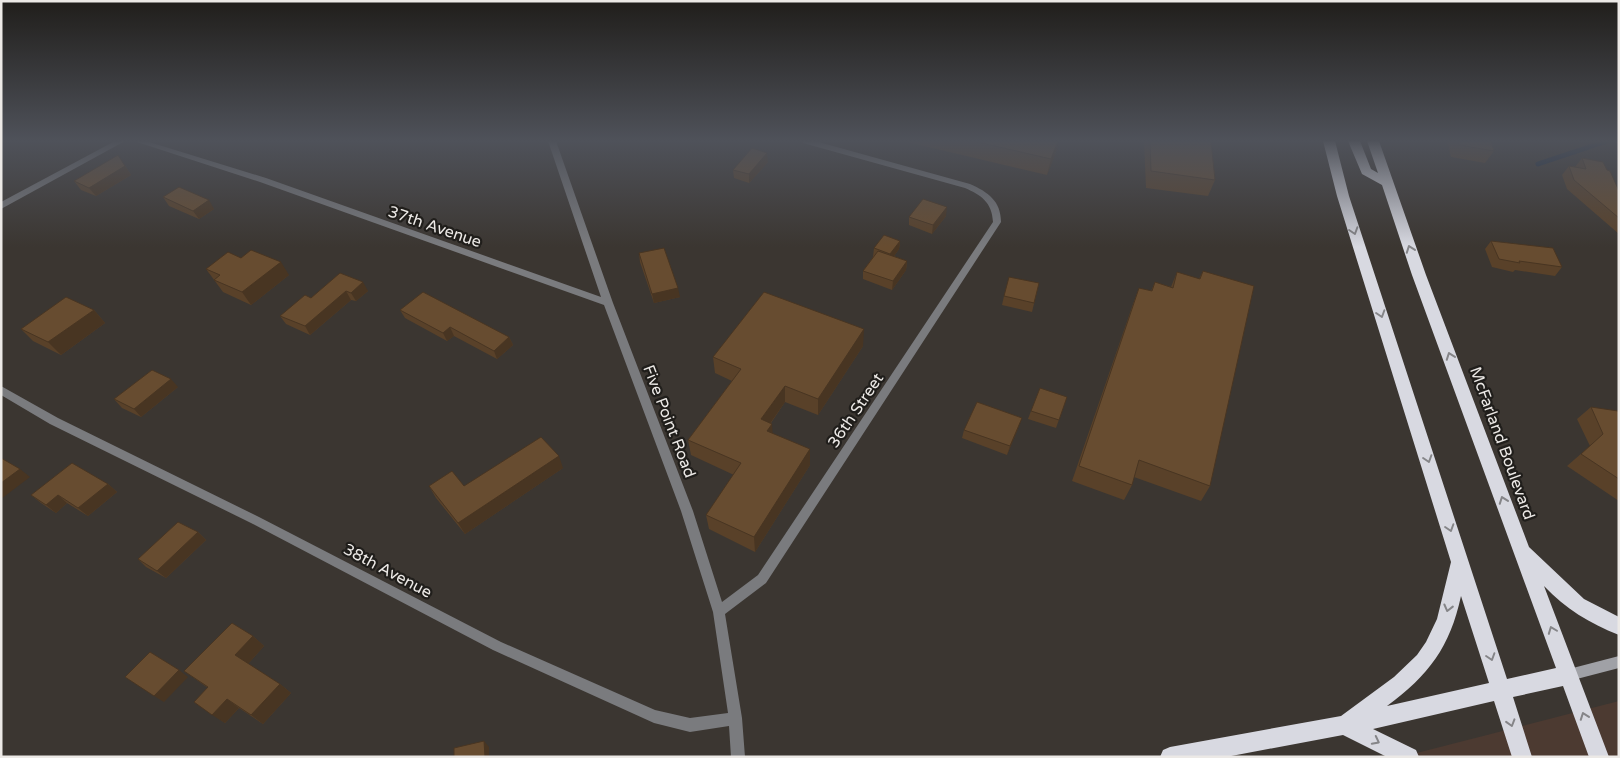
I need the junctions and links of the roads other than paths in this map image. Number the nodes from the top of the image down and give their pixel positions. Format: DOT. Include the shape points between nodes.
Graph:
graph roads {
  1 [pos="56,176"];
  2 [pos="251,176"];
  3 [pos="564,176"];
  4 [pos="933,176"];
  5 [pos="1338,176"];
  6 [pos="1375,176"];
  7 [pos="1385,176"];
  8 [pos="1387,184"];
  9 [pos="1,206"];
  10 [pos="608,303"];
  11 [pos="1,390"];
  12 [pos="1519,546"];
  13 [pos="1460,560"];
  14 [pos="719,612"];
  15 [pos="1619,626"];
  16 [pos="1619,662"];
  17 [pos="1569,675"];
  18 [pos="1501,689"];
  19 [pos="735,718"];
  20 [pos="1344,725"];
  21 [pos="738,757"];
  22 [pos="1170,757"];
  23 [pos="1409,757"];
  24 [pos="1522,757"];
  25 [pos="1599,757"];
  1 -- 9 [label="street"];
  2 -- 10 [label="street, 37th Avenue"];
  3 -- 10 [label="street, Five Point Road"];
  4 -- 14 [label="street, 36th Street" via="976,190 989,199 998,210 998,222 762,579"];
  5 -- 13 [label="highway, one-way"];
  6 -- 8 [label="highway"];
  7 -- 8 [label="highway, McFarland Boulevard"];
  12 -- 8 [label="highway, McFarland Boulevard, one-way"];
  10 -- 14 [label="street, Five Point Road" via="687,512"];
  11 -- 19 [label="street, 38th Avenue" via="54,421 255,520 497,646 654,716 690,725"];
  12 -- 15 [label="highway" via="1583,611"];
  17 -- 12 [label="highway, McFarland Boulevard, one-way"];
  13 -- 18 [label="highway, one-way"];
  13 -- 20 [label="highway, one-way" via="1442,634 1427,659 1408,678"];
  14 -- 19 [label="street, Five Point Road"];
  16 -- 17 [label="main road"];
  17 -- 18 [label="highway"];
  25 -- 17 [label="highway, McFarland Boulevard, one-way"];
  18 -- 20 [label="highway"];
  18 -- 24 [label="highway, one-way"];
  19 -- 21 [label="street"];
  20 -- 22 [label="highway"];
  20 -- 23 [label="highway, one-way"];
}
